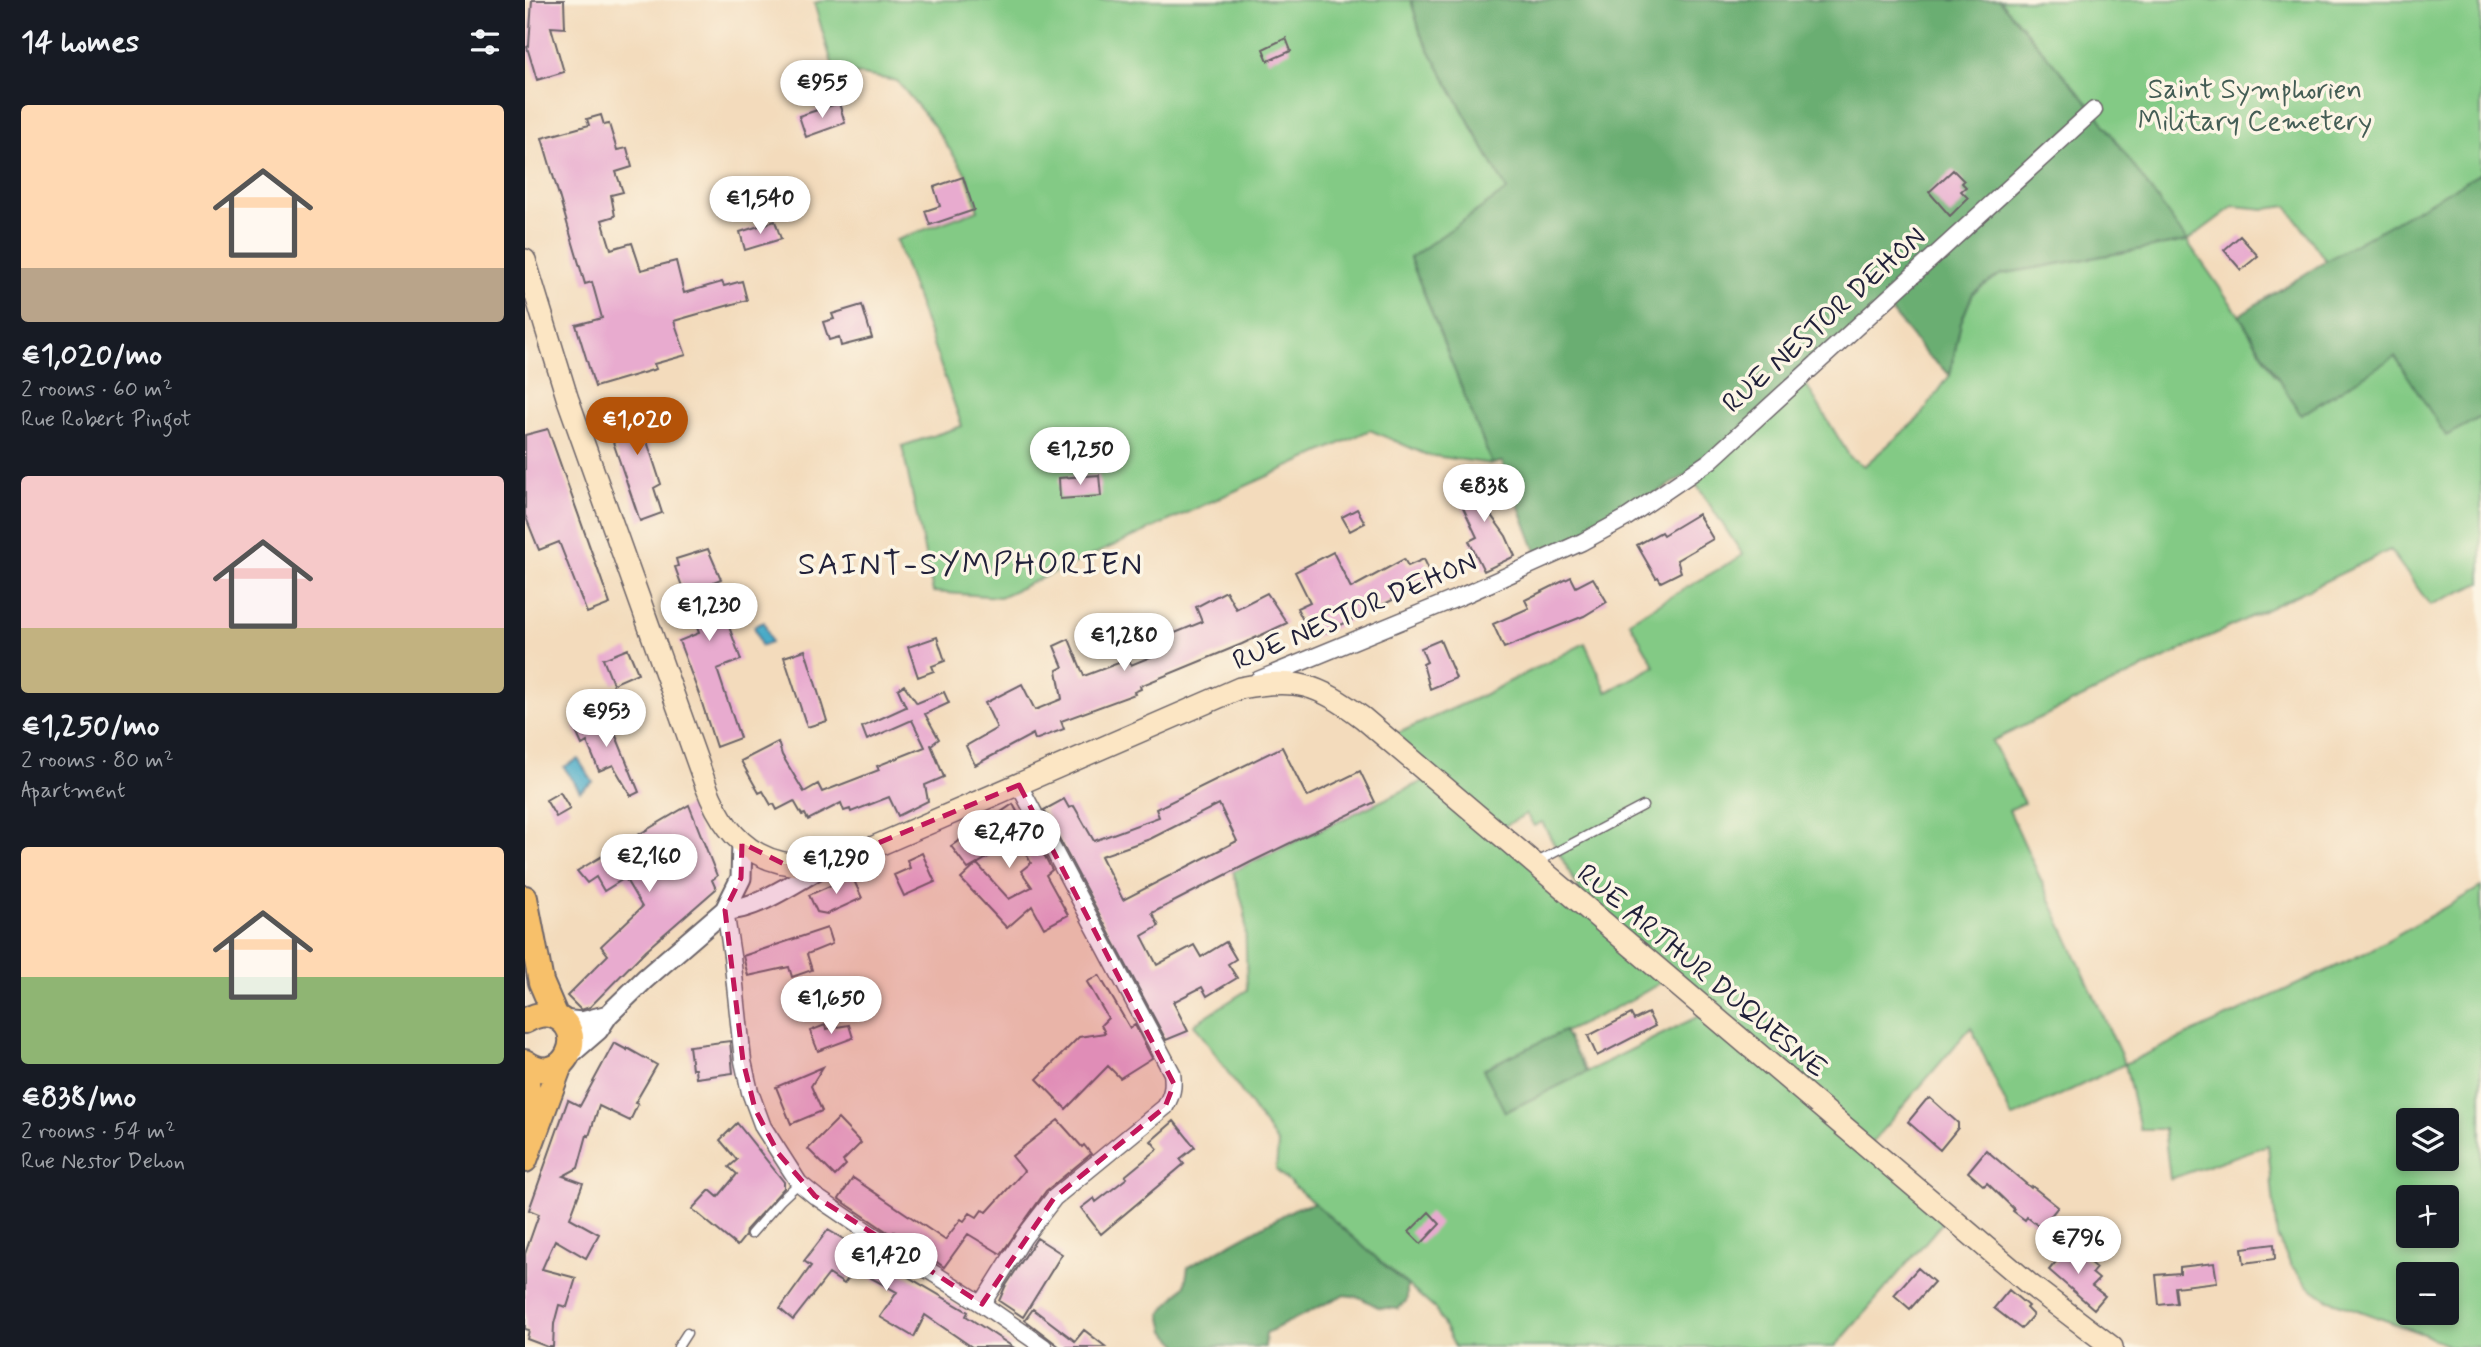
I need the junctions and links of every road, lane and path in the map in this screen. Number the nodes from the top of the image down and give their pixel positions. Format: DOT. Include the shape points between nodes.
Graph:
graph roads {
  1 [pos="2094,110"];
  2 [pos="525,260"];
  3 [pos="1240,688"];
  4 [pos="1019,785"];
  5 [pos="1643,806"];
  6 [pos="742,843"];
  7 [pos="827,864"];
  8 [pos="1534,864"];
  9 [pos="525,898"];
  10 [pos="725,910"];
  11 [pos="530,932"];
  12 [pos="525,1013"];
  13 [pos="608,1015"];
  14 [pos="559,1019"];
  15 [pos="525,1021"];
  16 [pos="564,1060"];
  17 [pos="525,1065"];
  18 [pos="525,1149"];
  19 [pos="525,1160"];
  20 [pos="799,1183"];
  21 [pos="751,1234"];
  22 [pos="982,1304"];
  23 [pos="687,1333"];
  24 [pos="678,1347"];
  25 [pos="1044,1347"];
  26 [pos="2112,1347"];
  1 -- 3 [label="street, RUE NESTOR DEHON" via="1710,461 1662,495 1541,562"];
  2 -- 6 [label="main road" via="572,410 706,786 719,817"];
  3 -- 4 [label="main road, RUE NESTOR DEHON"];
  3 -- 8 [label="main road, RUE ARTHUR DUQUESNE" via="1288,682 1329,694"];
  4 -- 7 [label="main road, RUE NESTOR DEHON" via="852,858"];
  4 -- 22 [label="street" via="1174,1084 1165,1107 1054,1198"];
  5 -- 8 [label="lane"];
  6 -- 7 [label="main road" via="784,864"];
  6 -- 10 [label="street, RUE NESTOR DEHON" via="741,878"];
  7 -- 10 [label="street, RUE NESTOR DEHON" via="739,910"];
  8 -- 26 [label="main road, RUE ARTHUR DUQUESNE" via="2018,1274"];
  9 -- 11 [label="main road"];
  10 -- 13 [label="street, RUE NESTOR DEHON"];
  10 -- 20 [label="street" via="750,1092 763,1127"];
  11 -- 12 [label="main road"];
  11 -- 14 [label="main road" via="541,982"];
  13 -- 14 [label="street" via="582,1022"];
  13 -- 16 [label="street, RUE NESTOR DEHON"];
  14 -- 15 [label="main road" via="540,1014"];
  14 -- 16 [label="main road" via="571,1037"];
  16 -- 17 [label="main road" via="542,1070"];
  16 -- 19 [label="main road"];
  17 -- 18 [label="main road"];
  20 -- 21 [label="lane"];
  20 -- 22 [label="street"];
  22 -- 25 [label="street"];
  23 -- 24 [label="lane"];
}
